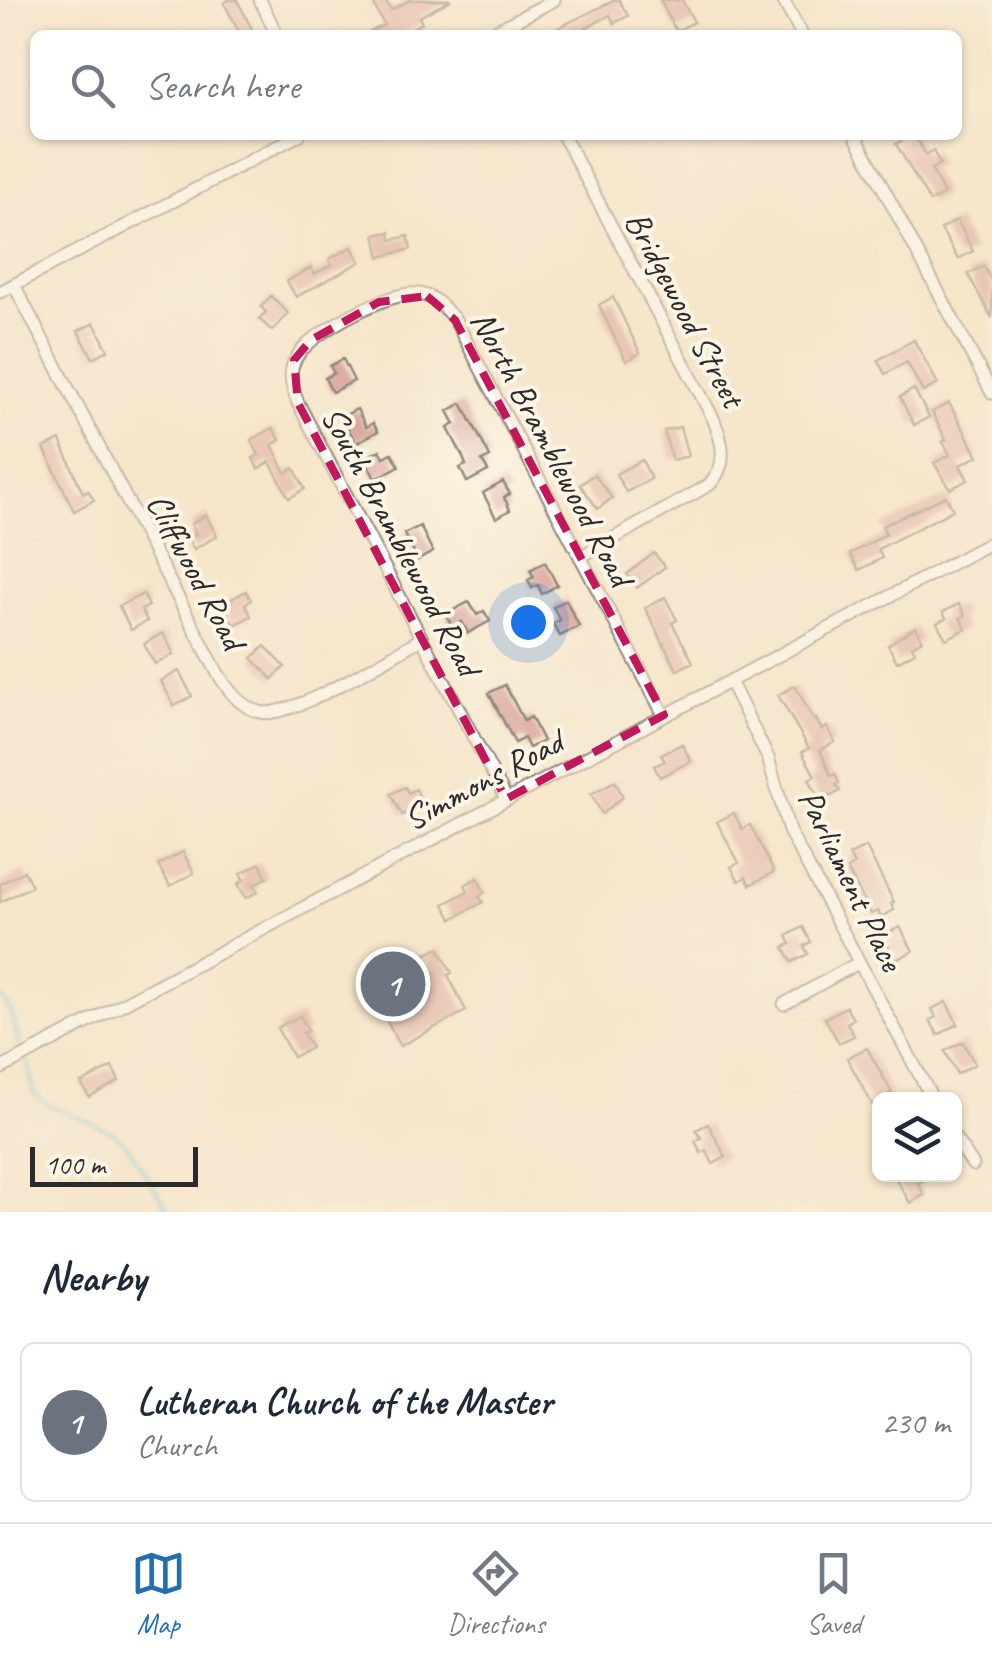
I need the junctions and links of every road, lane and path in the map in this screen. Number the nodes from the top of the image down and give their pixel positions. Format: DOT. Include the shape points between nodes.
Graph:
graph roads {
  1 [pos="260,0"];
  2 [pos="554,0"];
  3 [pos="783,0"];
  4 [pos="275,30"];
  5 [pos="508,30"];
  6 [pos="799,30"];
  7 [pos="290,140"];
  8 [pos="565,140"];
  9 [pos="858,140"];
  10 [pos="14,285"];
  11 [pos="0,292"];
  12 [pos="342,322"];
  13 [pos="992,394"];
  14 [pos="992,542"];
  15 [pos="580,557"];
  16 [pos="421,639"];
  17 [pos="730,681"];
  18 [pos="664,715"];
  19 [pos="506,800"];
  20 [pos="858,964"];
  21 [pos="784,1004"];
  22 [pos="0,1068"];
  23 [pos="929,1092"];
  24 [pos="962,1149"];
  25 [pos="973,1165"];
  1 -- 4 [label="street"];
  2 -- 5 [label="street"];
  3 -- 6 [label="street"];
  7 -- 10 [label="street"];
  8 -- 15 [label="street, Bridgewood Street" via="713,418 723,451 720,471 695,495"];
  9 -- 13 [label="street"];
  10 -- 11 [label="street"];
  10 -- 16 [label="street, Cliffwood Road" via="236,698 262,713 279,711"];
  12 -- 15 [label="street, North Bramblewood Road" via="404,294 428,296 444,308"];
  12 -- 16 [label="street, South Bramblewood Road" via="299,352 290,382"];
  14 -- 17 [label="street, Simmons Road"];
  15 -- 18 [label="street, North Bramblewood Road"];
  16 -- 19 [label="street, South Bramblewood Road"];
  17 -- 18 [label="street, Simmons Road"];
  17 -- 20 [label="street, Parliament Place" via="768,758 789,831"];
  18 -- 19 [label="street, Simmons Road"];
  19 -- 22 [label="street, Simmons Road"];
  20 -- 21 [label="street"];
  20 -- 23 [label="street, Parliament Place"];
  24 -- 25 [label="street"];
}
